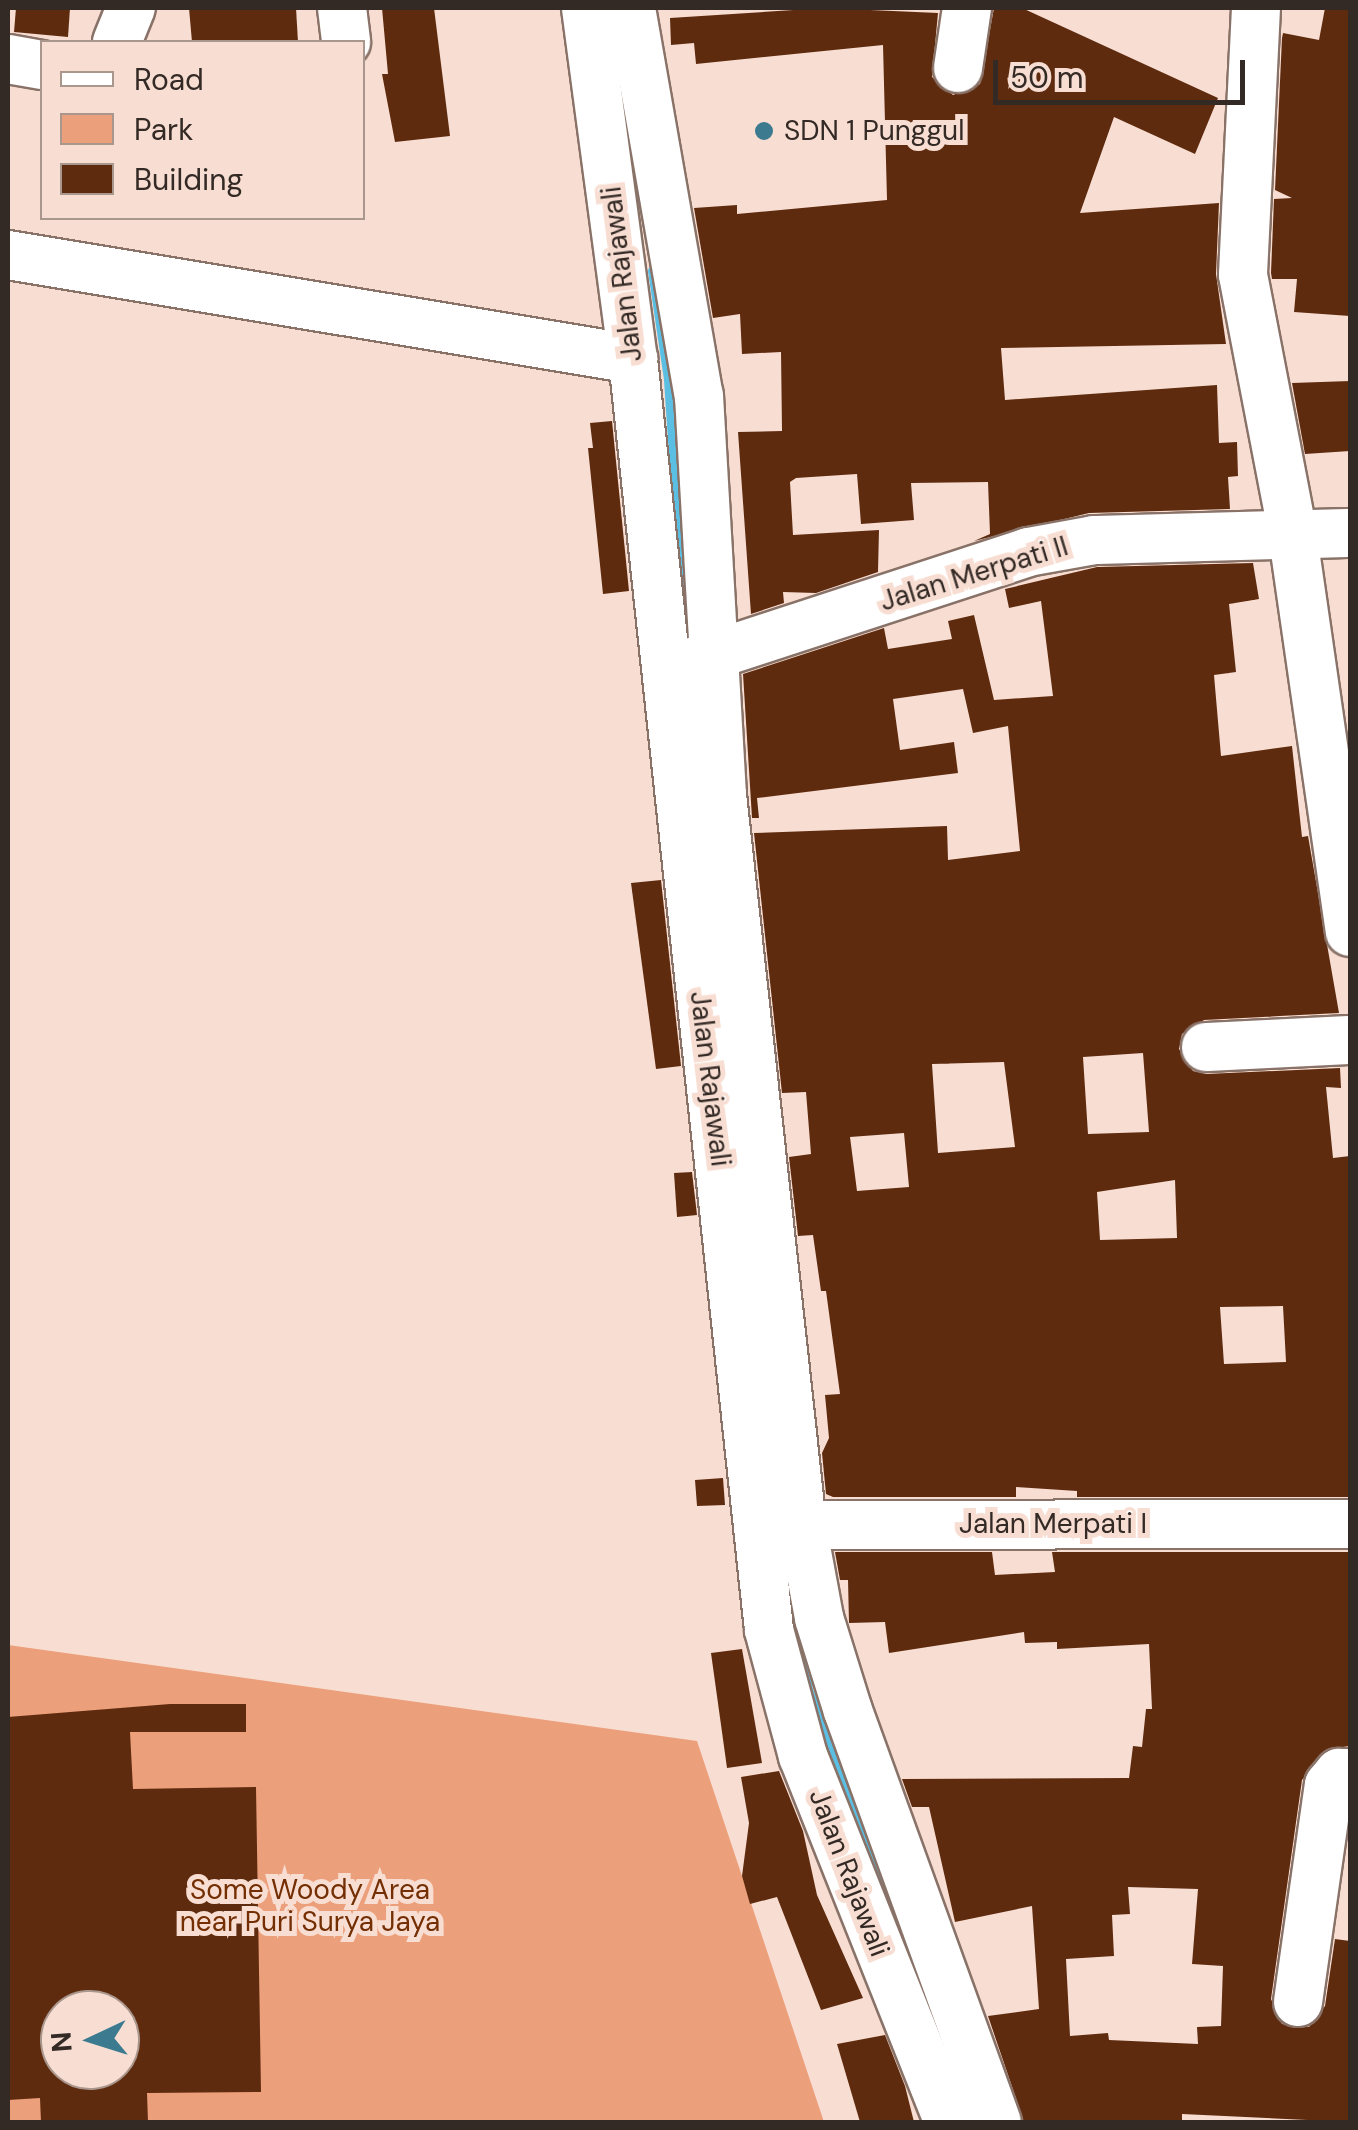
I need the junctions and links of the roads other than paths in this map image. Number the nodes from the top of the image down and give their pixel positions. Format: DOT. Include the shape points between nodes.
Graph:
graph roads {
  1 [pos="133,8"];
  2 [pos="342,8"];
  3 [pos="586,8"];
  4 [pos="630,8"];
  5 [pos="967,8"];
  6 [pos="1256,8"];
  7 [pos="118,40"];
  8 [pos="140,40"];
  9 [pos="346,40"];
  10 [pos="8,60"];
  11 [pos="40,65"];
  12 [pos="958,68"];
  13 [pos="630,138"];
  14 [pos="8,255"];
  15 [pos="632,358"];
  16 [pos="1292,530"];
  17 [pos="1350,533"];
  18 [pos="690,662"];
  19 [pos="1347,883"];
  20 [pos="1350,932"];
  21 [pos="1350,1040"];
  22 [pos="1206,1047"];
  23 [pos="1350,1524"];
  24 [pos="779,1525"];
  25 [pos="1350,1774"];
  26 [pos="1298,2002"];
  27 [pos="948,2122"];
  28 [pos="997,2122"];
  1 -- 7 [label="street"];
  1 -- 8 [label="street"];
  2 -- 9 [label="street"];
  3 -- 13 [label="street, Jalan Rajawali"];
  4 -- 13 [label="street"];
  5 -- 12 [label="street"];
  6 -- 16 [label="street" via="1243,275"];
  10 -- 11 [label="street"];
  13 -- 15 [label="street, Jalan Rajawali"];
  13 -- 18 [label="street" via="699,396"];
  14 -- 15 [label="street"];
  15 -- 18 [label="street, Jalan Rajawali"];
  16 -- 17 [label="street, Jalan Merpati II"];
  16 -- 18 [label="street, Jalan Merpati II" via="1094,540 1028,552"];
  16 -- 19 [label="street"];
  18 -- 24 [label="street, Jalan Rajawali"];
  19 -- 20 [label="street"];
  21 -- 22 [label="street"];
  23 -- 24 [label="street, Jalan Merpati I"];
  24 -- 27 [label="street, Jalan Rajawali" via="770,1630 803,1756"];
  24 -- 28 [label="street" via="819,1618"];
  25 -- 26 [label="street" via="1339,1772 1329,1785"];
}
